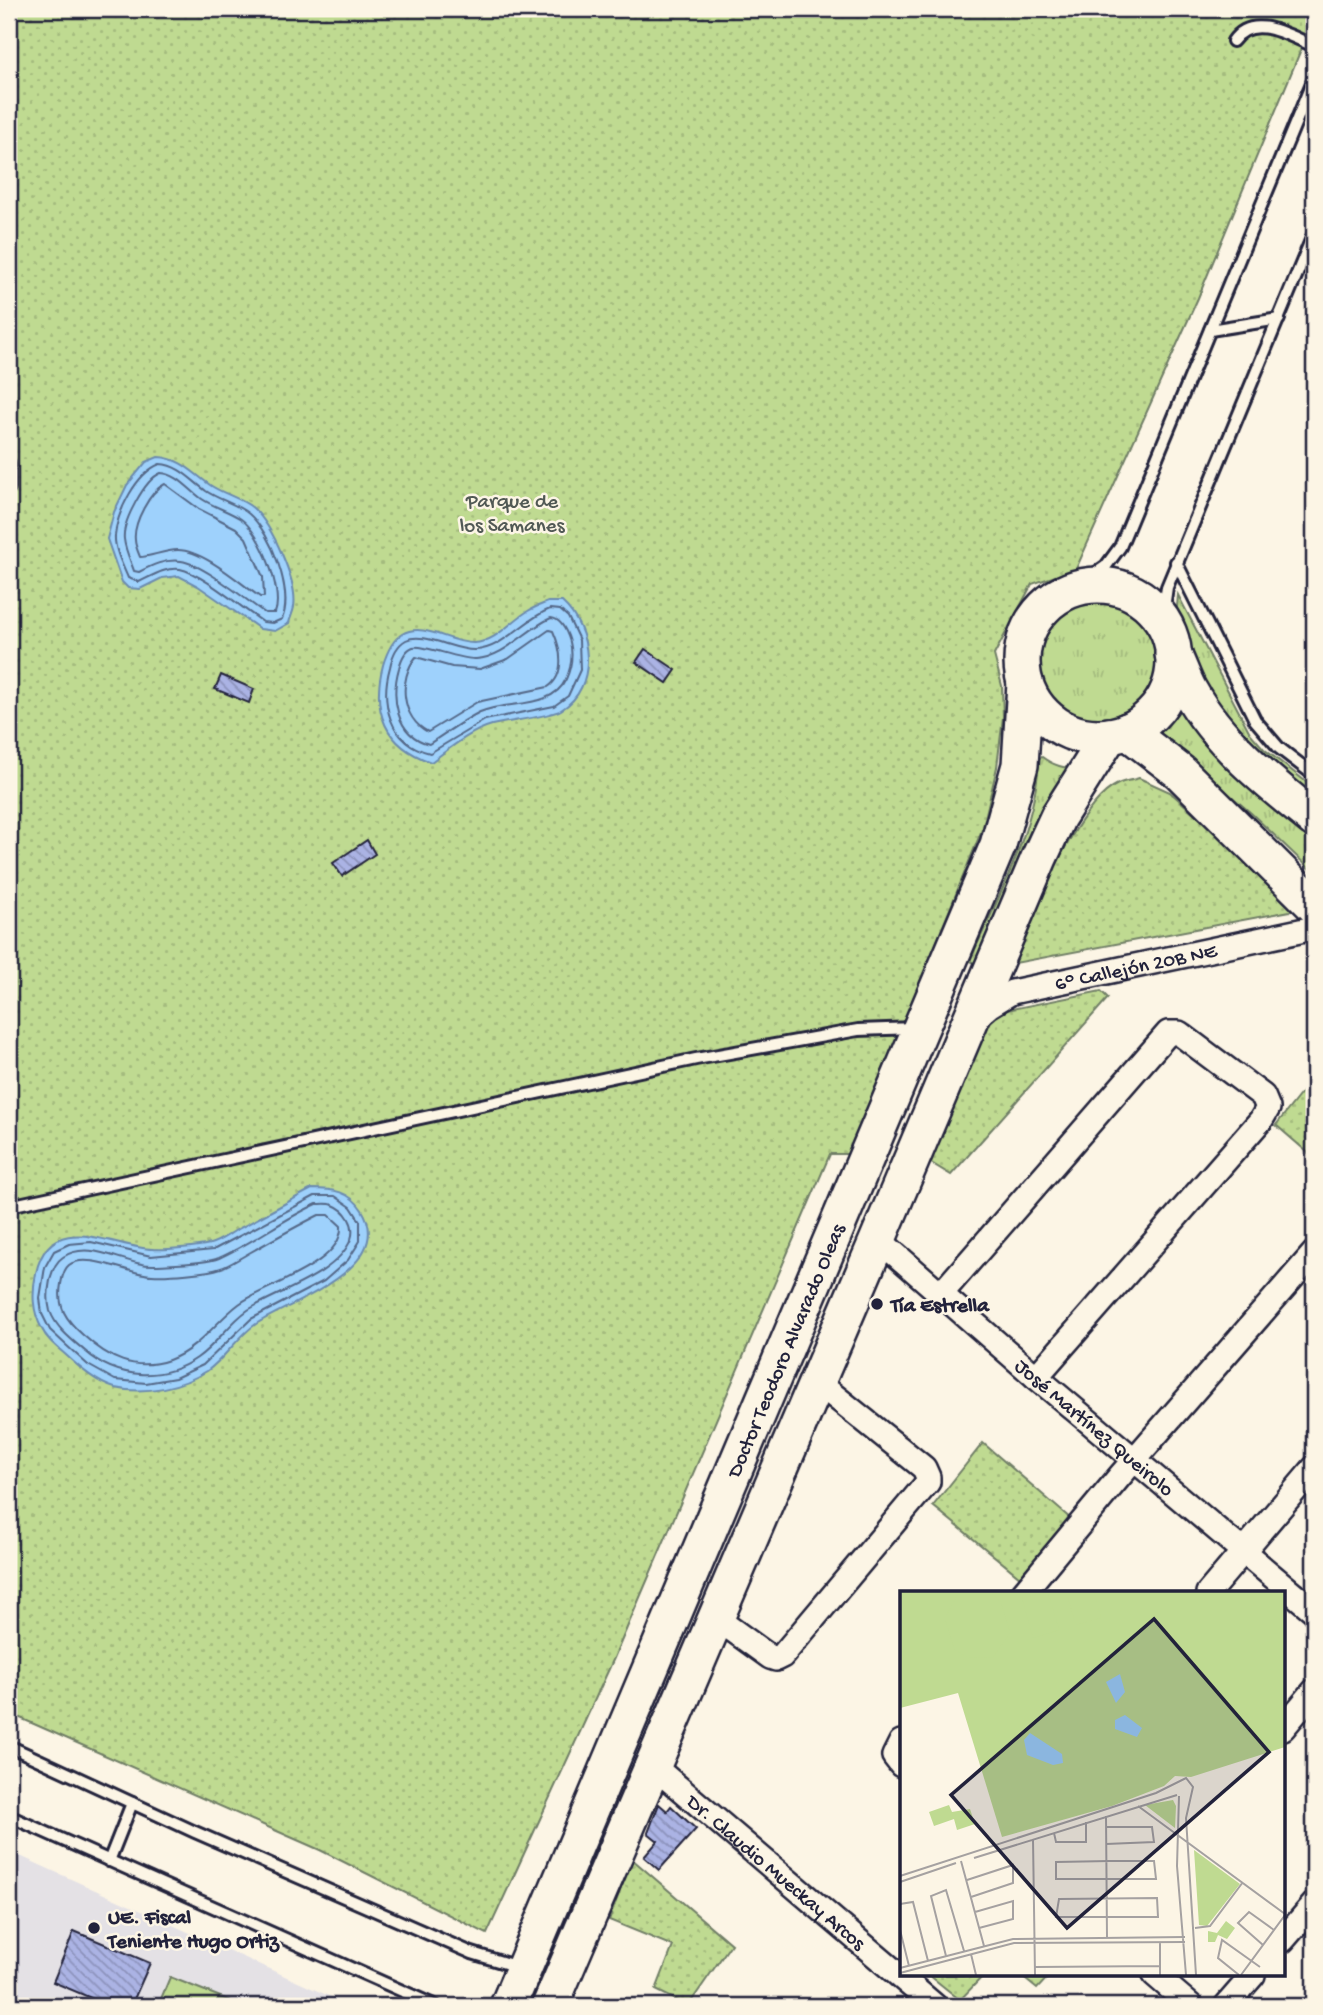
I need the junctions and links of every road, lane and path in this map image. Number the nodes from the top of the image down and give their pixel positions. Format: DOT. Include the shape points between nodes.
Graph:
graph roads {
  1 [pos="1233,41"];
  2 [pos="1314,46"];
  3 [pos="1314,78"];
  4 [pos="1314,233"];
  5 [pos="1279,319"];
  6 [pos="1210,330"];
  7 [pos="9,463"];
  8 [pos="9,488"];
  9 [pos="1176,562"];
  10 [pos="1073,589"];
  11 [pos="1171,645"];
  12 [pos="1025,683"];
  13 [pos="1129,739"];
  14 [pos="1314,775"];
  15 [pos="1314,819"];
  16 [pos="1314,905"];
  17 [pos="1314,928"];
  18 [pos="968,1027"];
  19 [pos="921,1028"];
  20 [pos="9,1206"];
  21 [pos="878,1239"];
  22 [pos="1314,1253"];
  23 [pos="941,1294"];
  24 [pos="1036,1377"];
  25 [pos="817,1382"];
  26 [pos="1135,1458"];
  27 [pos="1314,1468"];
  28 [pos="1244,1550"];
  29 [pos="1025,1591"];
  30 [pos="1210,1591"];
  31 [pos="1314,1611"];
  32 [pos="716,1618"];
  33 [pos="1314,1691"];
  34 [pos="1284,1727"];
  35 [pos="900,1744"];
  36 [pos="9,1746"];
  37 [pos="900,1764"];
  38 [pos="652,1765"];
  39 [pos="132,1803"];
  40 [pos="9,1816"];
  41 [pos="109,1861"];
  42 [pos="1314,1904"];
  43 [pos="1284,1939"];
  44 [pos="524,1969"];
  45 [pos="1157,1976"];
  46 [pos="1252,1976"];
  47 [pos="436,2006"];
  48 [pos="508,2006"];
  49 [pos="550,2006"];
  50 [pos="935,2006"];
  51 [pos="1191,2006"];
  52 [pos="1226,2006"];
  1 -- 2 [label="lane" via="1242,31 1257,26"];
  3 -- 6 [label="lane"];
  4 -- 5 [label="lane"];
  5 -- 6 [label="lane"];
  5 -- 9 [label="lane"];
  6 -- 10 [label="lane" via="1120,547 1106,566"];
  7 -- 8 [label="lane"];
  9 -- 11 [label="lane" via="1165,601"];
  9 -- 14 [label="lane" via="1255,720 1279,748"];
  10 -- 11 [label="main road" via="1112,586 1131,592 1160,617"];
  10 -- 12 [label="main road" via="1048,604 1030,626 1022,652"];
  11 -- 13 [label="main road" via="1172,677 1166,694"];
  11 -- 15 [label="main road" via="1188,689 1220,732"];
  12 -- 13 [label="main road" via="1032,700 1058,725 1074,733"];
  12 -- 19 [label="main road, Doctor Teodoro Alvarado Oleas" via="1020,765 1007,817"];
  13 -- 16 [label="main road" via="1180,772"];
  13 -- 18 [label="main road, Doctor Teodoro Alvarado Oleas" via="1088,772 1058,817"];
  17 -- 18 [label="street, 6° Callejón 20B NE" via="1012,992 978,1014"];
  18 -- 21 [label="main road, Doctor Teodoro Alvarado Oleas"];
  19 -- 20 [label="lane" via="858,1030 696,1059"];
  19 -- 44 [label="main road, Doctor Teodoro Alvarado Oleas"];
  21 -- 23 [label="street, José Martínez Queirolo"];
  21 -- 25 [label="main road, Doctor Teodoro Alvarado Oleas"];
  22 -- 26 [label="street"];
  23 -- 24 [label="street, José Martínez Queirolo"];
  23 -- 24 [label="street" via="1168,1033 1179,1033 1262,1096 1268,1108 1261,1120"];
  24 -- 26 [label="street, José Martínez Queirolo"];
  25 -- 32 [label="main road, Doctor Teodoro Alvarado Oleas"];
  25 -- 32 [label="street" via="924,1468 928,1482 782,1656 770,1657"];
  26 -- 28 [label="street, José Martínez Queirolo"];
  26 -- 29 [label="street"];
  27 -- 28 [label="street"];
  28 -- 30 [label="street"];
  28 -- 31 [label="street, José Martínez Queirolo"];
  32 -- 38 [label="main road, Doctor Teodoro Alvarado Oleas"];
  33 -- 34 [label="street"];
  35 -- 37 [label="street" via="894,1756"];
  36 -- 39 [label="lane"];
  38 -- 49 [label="main road, Doctor Teodoro Alvarado Oleas"];
  38 -- 50 [label="street, Dr. Claudio Mueckay Arcos"];
  39 -- 41 [label="lane"];
  39 -- 44 [label="lane" via="472,1952"];
  40 -- 41 [label="lane"];
  41 -- 47 [label="lane"];
  42 -- 43 [label="street"];
  44 -- 48 [label="main road, Doctor Teodoro Alvarado Oleas"];
  45 -- 51 [label="street"];
  46 -- 52 [label="street"];
}
